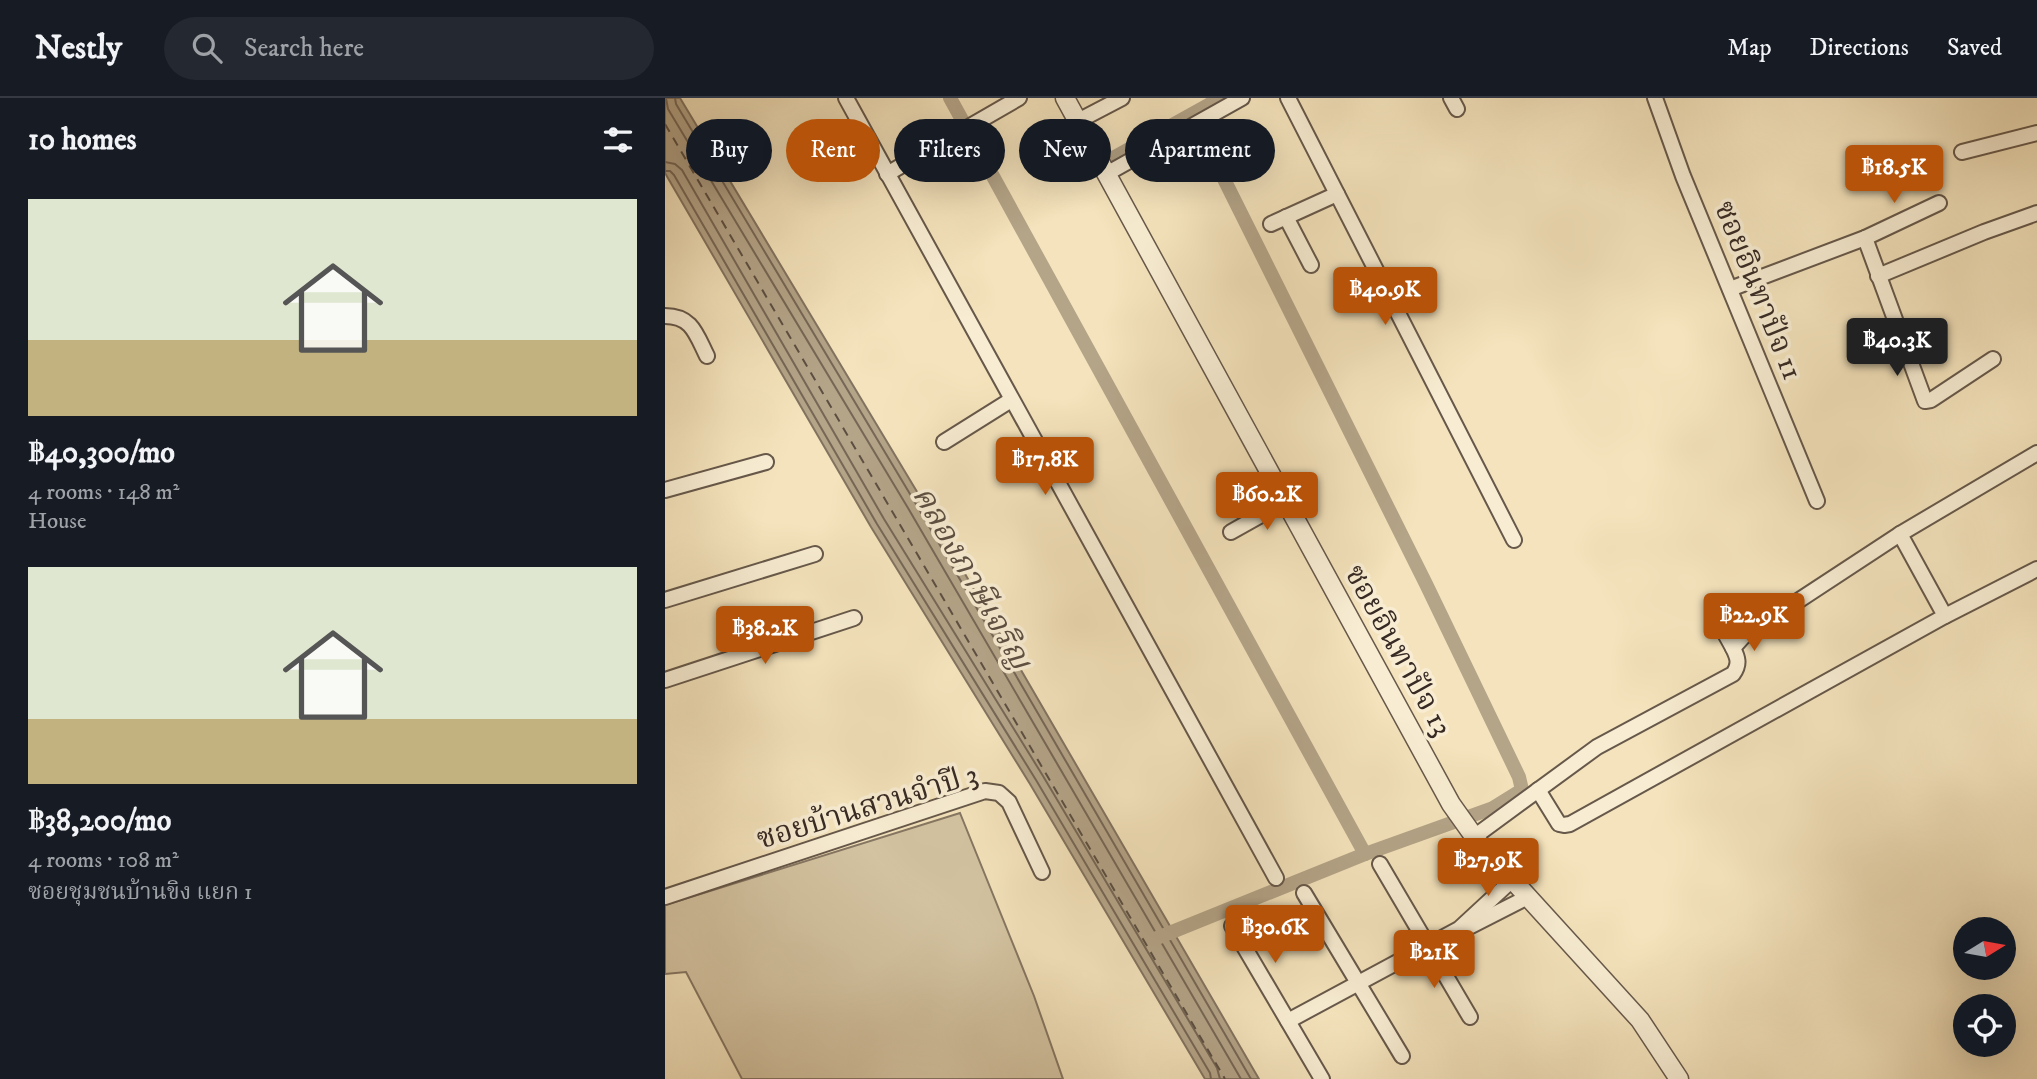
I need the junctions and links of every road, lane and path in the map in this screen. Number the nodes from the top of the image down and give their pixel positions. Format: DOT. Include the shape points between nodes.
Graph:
graph roads {
  1 [pos="846,98"];
  2 [pos="1019,98"];
  3 [pos="1065,98"];
  4 [pos="1122,98"];
  5 [pos="1241,98"];
  6 [pos="1288,98"];
  7 [pos="1655,98"];
  8 [pos="1077,119"];
  9 [pos="1082,119"];
  10 [pos="2037,133"];
  11 [pos="1962,152"];
  12 [pos="1111,171"];
  13 [pos="887,174"];
  14 [pos="1111,179"];
  15 [pos="1337,194"];
  16 [pos="1938,204"];
  17 [pos="2037,214"];
  18 [pos="1286,217"];
  19 [pos="1271,224"];
  20 [pos="1865,238"];
  21 [pos="1311,265"];
  22 [pos="1878,276"];
  23 [pos="1730,289"];
  24 [pos="665,316"];
  25 [pos="707,356"];
  26 [pos="1993,359"];
  27 [pos="1011,400"];
  28 [pos="944,442"];
  29 [pos="2037,453"];
  30 [pos="766,462"];
  31 [pos="665,490"];
  32 [pos="1286,501"];
  33 [pos="1817,501"];
  34 [pos="1231,532"];
  35 [pos="1900,534"];
  36 [pos="1514,540"];
  37 [pos="815,554"];
  38 [pos="2037,569"];
  39 [pos="665,600"];
  40 [pos="1945,616"];
  41 [pos="854,618"];
  42 [pos="1717,619"];
  43 [pos="1733,648"];
  44 [pos="665,680"];
  45 [pos="1538,790"];
  46 [pos="1467,827"];
  47 [pos="1380,864"];
  48 [pos="1042,872"];
  49 [pos="1276,878"];
  50 [pos="1512,880"];
  51 [pos="1304,893"];
  52 [pos="1528,897"];
  53 [pos="665,898"];
  54 [pos="1232,926"];
  55 [pos="1459,929"];
  56 [pos="1429,946"];
  57 [pos="1357,984"];
  58 [pos="1470,1017"];
  59 [pos="1288,1021"];
  60 [pos="1402,1056"];
  61 [pos="1322,1079"];
  62 [pos="1679,1079"];
  1 -- 13 [label="street"];
  2 -- 13 [label="street"];
  3 -- 8 [label="street, ซอยอินทาปัจ 13"];
  4 -- 9 [label="street"];
  5 -- 12 [label="street"];
  6 -- 15 [label="street"];
  7 -- 23 [label="street, ซอยอินทาปัจ 11"];
  10 -- 11 [label="street"];
  13 -- 27 [label="street"];
  14 -- 32 [label="street, ซอยอินทาปัจ 13"];
  15 -- 18 [label="street"];
  15 -- 36 [label="street"];
  16 -- 20 [label="street"];
  17 -- 22 [label="street"];
  18 -- 19 [label="street"];
  18 -- 21 [label="street"];
  20 -- 22 [label="street"];
  20 -- 23 [label="street"];
  22 -- 26 [label="street" via="1925,401"];
  23 -- 33 [label="street, ซอยอินทาปัจ 11"];
  24 -- 25 [label="street" via="678,316 692,326"];
  27 -- 28 [label="street"];
  27 -- 49 [label="street"];
  29 -- 35 [label="street"];
  30 -- 31 [label="street"];
  32 -- 34 [label="street"];
  32 -- 46 [label="street, ซอยอินทาปัจ 13"];
  35 -- 40 [label="street"];
  35 -- 43 [label="street" via="1742,637"];
  37 -- 39 [label="street"];
  38 -- 40 [label="street"];
  40 -- 45 [label="street" via="1570,824 1559,824"];
  41 -- 44 [label="street"];
  42 -- 43 [label="street"];
  43 -- 45 [label="street" via="1738,660 1733,674 1597,747"];
  45 -- 46 [label="street"];
  46 -- 50 [label="street, ซอยอินทาปัจ 13"];
  47 -- 56 [label="street"];
  48 -- 53 [label="street, ซอยบ้านสวนจำปี 3" via="1009,802 999,793 985,791"];
  50 -- 52 [label="street, ซอยอินทาปัจ 13"];
  50 -- 55 [label="street"];
  51 -- 57 [label="street"];
  52 -- 55 [label="street"];
  52 -- 62 [label="street, ซอยอินทาปัจ 13" via="1640,1020"];
  54 -- 59 [label="street"];
  55 -- 56 [label="street"];
  56 -- 57 [label="street"];
  56 -- 58 [label="street"];
  57 -- 59 [label="street"];
  57 -- 60 [label="street"];
  59 -- 61 [label="street"];
}
